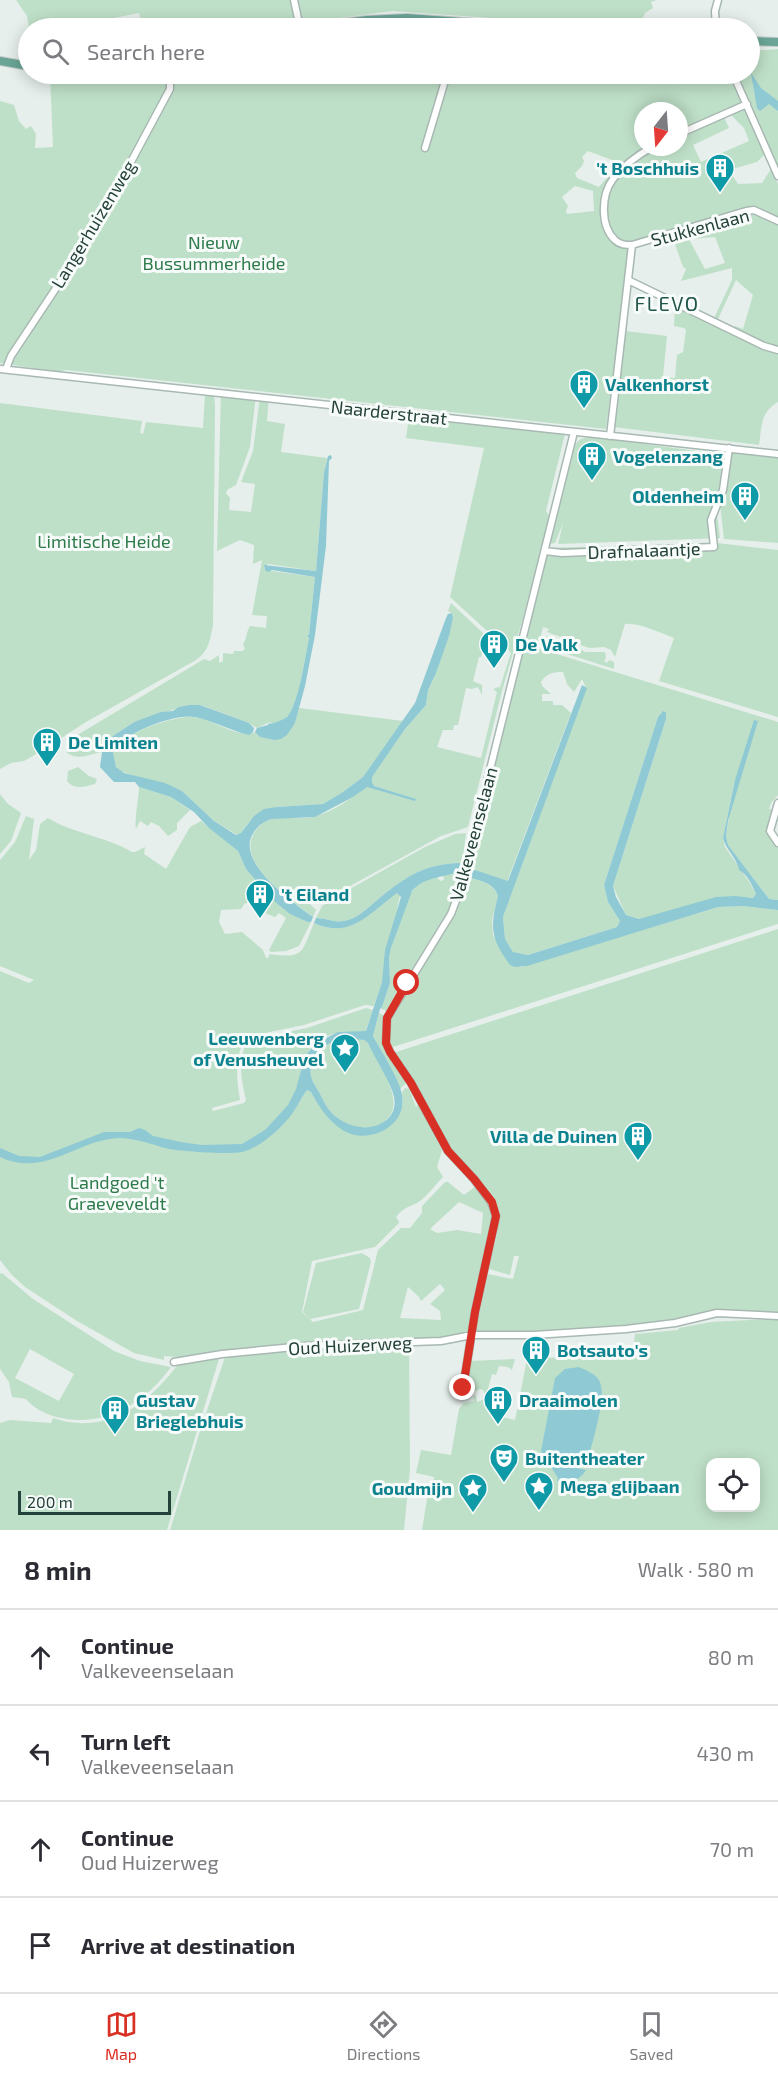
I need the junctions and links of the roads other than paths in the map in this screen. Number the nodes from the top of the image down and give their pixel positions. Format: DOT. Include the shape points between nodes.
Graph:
graph roads {
  1 [pos="294,0"];
  2 [pos="718,0"];
  3 [pos="298,18"];
  4 [pos="715,18"];
  5 [pos="760,41"];
  6 [pos="778,42"];
  7 [pos="0,62"];
  8 [pos="18,65"];
  9 [pos="170,84"];
  10 [pos="444,84"];
  11 [pos="738,84"];
  12 [pos="747,104"];
  13 [pos="688,130"];
  14 [pos="425,148"];
  15 [pos="639,156"];
  16 [pos="778,176"];
  17 [pos="778,221"];
  18 [pos="632,245"];
  19 [pos="628,280"];
  20 [pos="778,350"];
  21 [pos="3,369"];
  22 [pos="574,432"];
  23 [pos="610,436"];
  24 [pos="729,448"];
  25 [pos="778,454"];
  26 [pos="545,551"];
  27 [pos="778,803"];
  28 [pos="778,843"];
  29 [pos="778,1316"];
  30 [pos="472,1335"];
  31 [pos="174,1362"];
  32 [pos="463,1388"];
  1 -- 3 [label="street"];
  2 -- 4 [label="street"];
  5 -- 6 [label="main road"];
  7 -- 8 [label="main road"];
  9 -- 21 [label="street, Langerhuizenweg" via="102,216"];
  10 -- 14 [label="street"];
  11 -- 12 [label="street"];
  12 -- 13 [label="street"];
  12 -- 16 [label="street"];
  15 -- 18 [label="street" via="612,180 605,197 609,232 615,241"];
  17 -- 18 [label="street, Stukkenlaan" via="754,210 746,211"];
  18 -- 19 [label="street, Stukkenlaan"];
  19 -- 20 [label="street"];
  19 -- 23 [label="street, Stukkenlaan"];
  21 -- 22 [label="street, Naarderstraat"];
  22 -- 23 [label="street, Naarderstraat"];
  22 -- 26 [label="street, Valkeveenselaan"];
  23 -- 24 [label="street, Naarderstraat"];
  24 -- 25 [label="street, Naarderstraat"];
  24 -- 26 [label="street, Drafnalaantje" via="723,490 711,520 714,547"];
  26 -- 30 [label="street, Valkeveenselaan" via="463,880 451,914 388,1016 385,1035 390,1052 448,1151 492,1202 496,1216"];
  27 -- 28 [label="street" via="770,831"];
  29 -- 30 [label="street, Oud Huizerweg" via="717,1312 675,1323 627,1329"];
  30 -- 31 [label="street, Oud Huizerweg" via="441,1341 304,1346"];
  30 -- 32 [label="street"];
}
